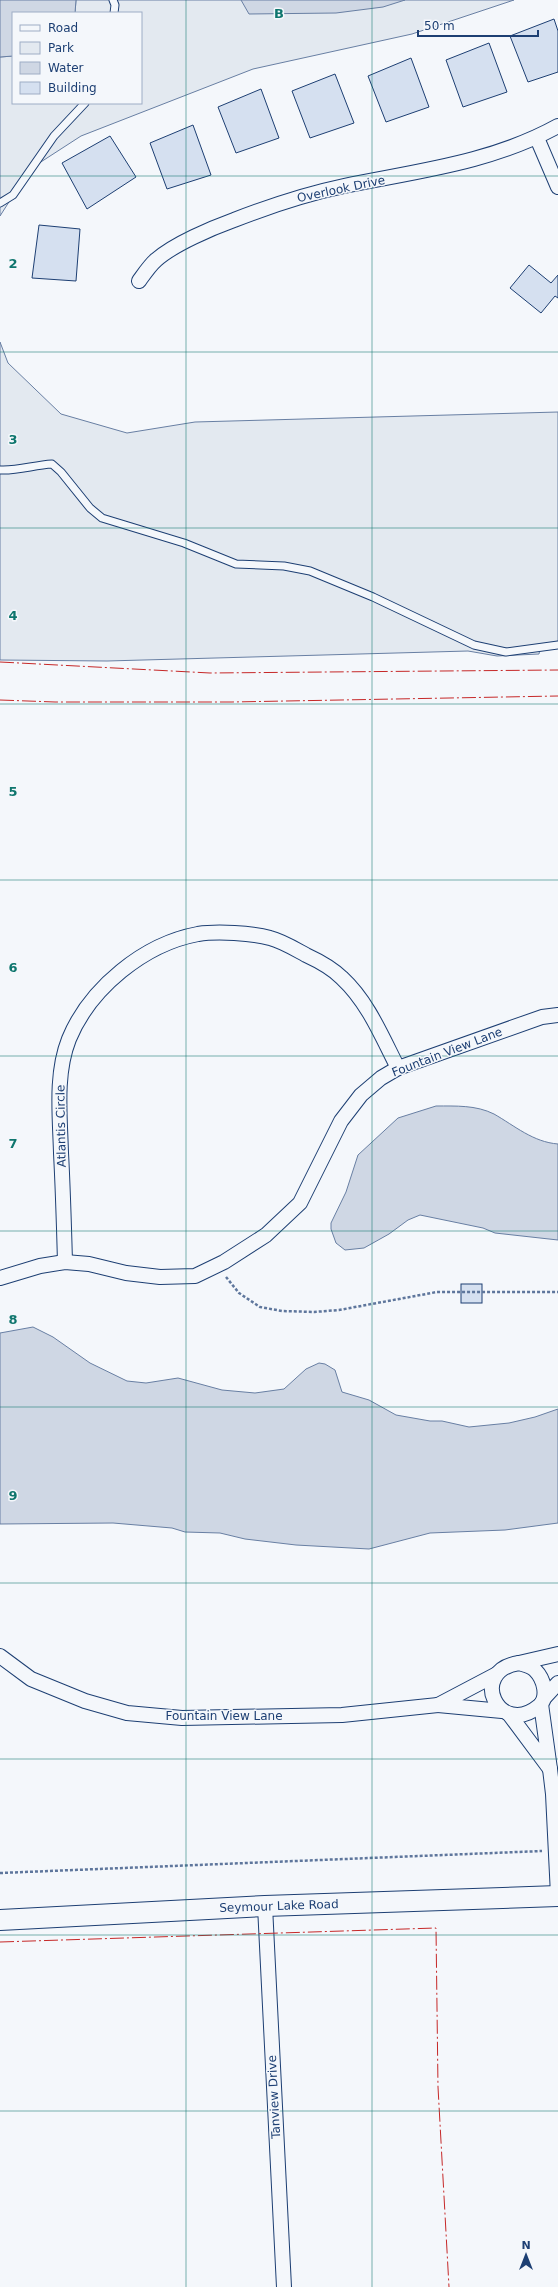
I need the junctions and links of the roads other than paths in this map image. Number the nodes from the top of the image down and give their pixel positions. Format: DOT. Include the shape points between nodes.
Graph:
graph roads {
  1 [pos="113,0"];
  2 [pos="114,12"];
  3 [pos="84,104"];
  4 [pos="558,126"];
  5 [pos="537,138"];
  6 [pos="558,187"];
  7 [pos="0,203"];
  8 [pos="139,281"];
  9 [pos="0,470"];
  10 [pos="558,645"];
  11 [pos="558,1015"];
  12 [pos="398,1068"];
  13 [pos="65,1262"];
  14 [pos="0,1278"];
  15 [pos="558,1654"];
  16 [pos="0,1656"];
  17 [pos="519,1663"];
  18 [pos="495,1675"];
  19 [pos="558,1684"];
  20 [pos="543,1701"];
  21 [pos="438,1705"];
  22 [pos="506,1712"];
  23 [pos="550,1768"];
  24 [pos="558,1895"];
  25 [pos="265,1906"];
  26 [pos="0,1920"];
  27 [pos="284,2287"];
  1 -- 2 [label="lane"];
  3 -- 7 [label="lane" via="54,136 13,195"];
  4 -- 5 [label="street, Overlook Drive"];
  5 -- 6 [label="street"];
  5 -- 8 [label="street, Overlook Drive" via="473,160 343,186 264,208 186,242 157,260"];
  9 -- 10 [label="lane" via="12,471 52,464 90,508 102,518 184,543 236,564 284,566 310,571 373,596 474,645 506,652"];
  11 -- 12 [label="street, Fountain View Lane" via="542,1017"];
  12 -- 13 [label="street, Fountain View Lane" via="361,1095 341,1121 300,1203 266,1235 218,1265 195,1276 160,1277"];
  12 -- 13 [label="street, Atlantis Circle" via="364,1006 341,977 322,963 270,938 236,934 198,934 165,944 137,960 105,985 86,1008 69,1039 61,1076 60,1106"];
  13 -- 14 [label="street, Fountain View Lane" via="40,1266"];
  15 -- 17 [label="street"];
  16 -- 21 [label="street, Fountain View Lane" via="31,1679 85,1701 126,1713 182,1718 319,1715"];
  17 -- 18 [label="street" via="508,1665"];
  17 -- 20 [label="street" via="529,1666 542,1678"];
  18 -- 21 [label="street, Fountain View Lane"];
  18 -- 22 [label="street" via="491,1690 493,1700"];
  19 -- 20 [label="street"];
  20 -- 22 [label="street" via="530,1712 520,1715"];
  20 -- 23 [label="street"];
  21 -- 22 [label="street, Fountain View Lane"];
  22 -- 23 [label="street"];
  23 -- 24 [label="street"];
  24 -- 25 [label="street, Seymour Lake Road"];
  25 -- 26 [label="street, Seymour Lake Road"];
  25 -- 27 [label="street, Tanview Drive"];
}
